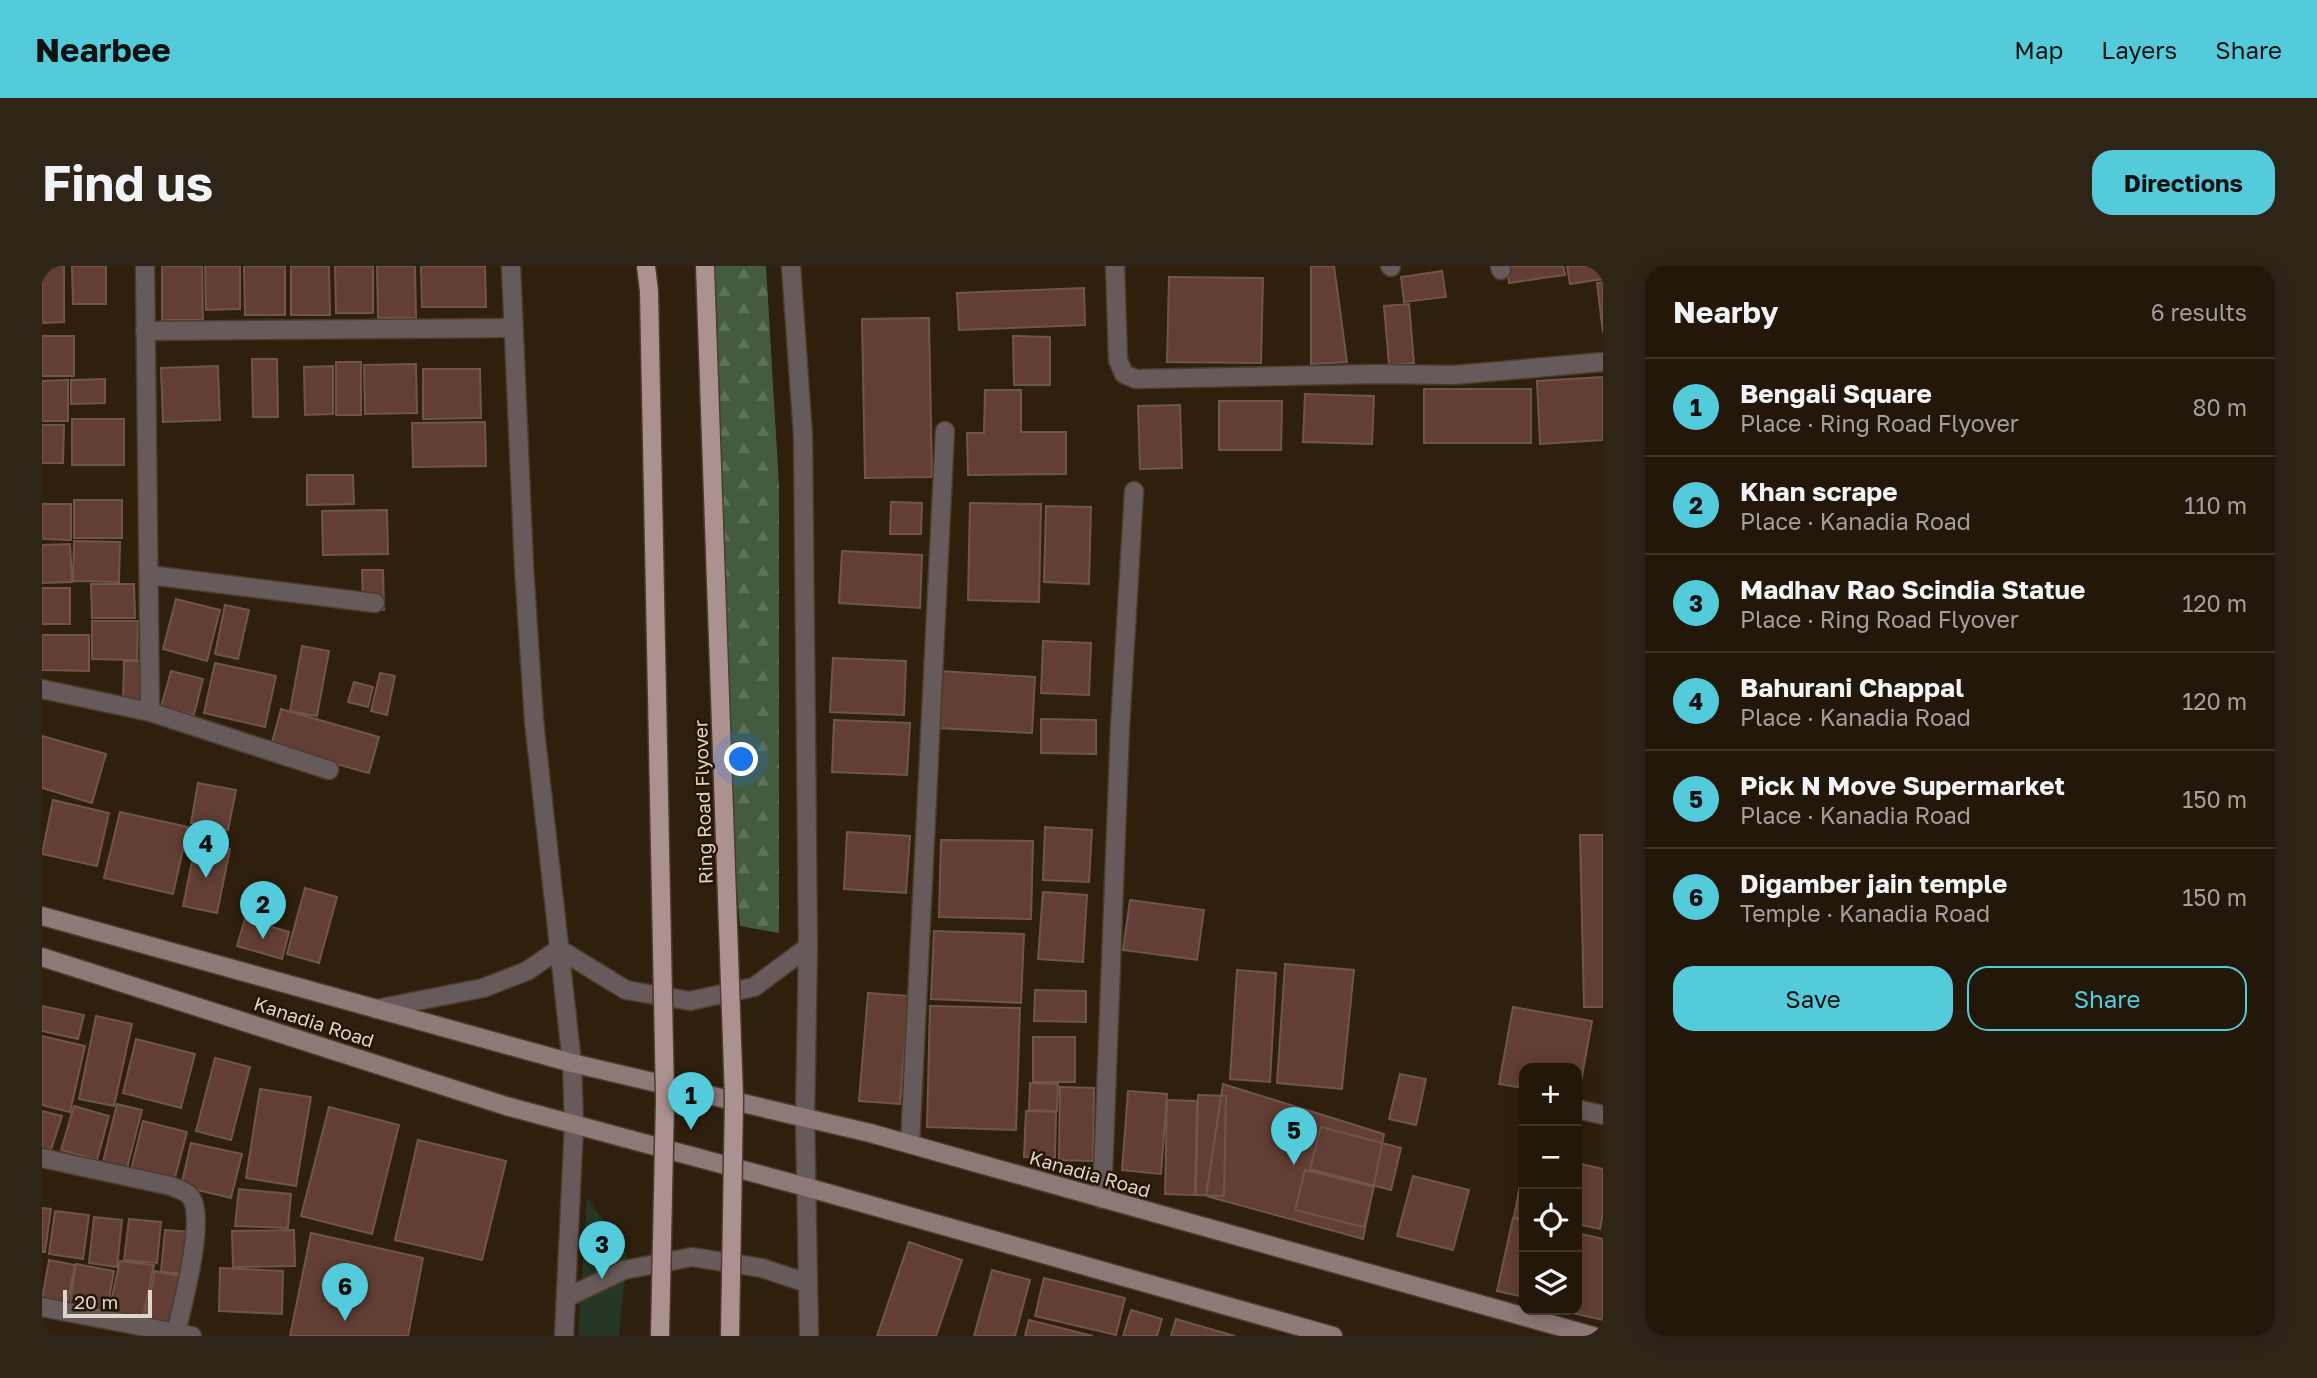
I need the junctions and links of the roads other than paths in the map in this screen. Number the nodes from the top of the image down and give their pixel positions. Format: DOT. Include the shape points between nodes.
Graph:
graph roads {
  1 [pos="145,266"];
  2 [pos="511,266"];
  3 [pos="646,266"];
  4 [pos="705,266"];
  5 [pos="791,266"];
  6 [pos="1115,266"];
  7 [pos="513,328"];
  8 [pos="145,331"];
  9 [pos="1603,362"];
  10 [pos="944,431"];
  11 [pos="1134,491"];
  12 [pos="149,575"];
  13 [pos="375,603"];
  14 [pos="42,689"];
  15 [pos="150,712"];
  16 [pos="329,770"];
  17 [pos="42,916"];
  18 [pos="808,947"];
  19 [pos="559,949"];
  20 [pos="42,957"];
  21 [pos="376,1009"];
  22 [pos="572,1063"];
  23 [pos="1582,1111"];
  24 [pos="1603,1115"];
  25 [pos="805,1117"];
  26 [pos="573,1125"];
  27 [pos="911,1144"];
  28 [pos="42,1157"];
  29 [pos="806,1187"];
  30 [pos="1102,1199"];
  31 [pos="807,1283"];
  32 [pos="566,1298"];
  33 [pos="42,1307"];
  34 [pos="184,1335"];
  35 [pos="564,1336"];
  36 [pos="660,1336"];
  37 [pos="730,1336"];
  38 [pos="809,1336"];
  39 [pos="1333,1336"];
  40 [pos="1593,1336"];
  1 -- 8 [label="street"];
  2 -- 7 [label="street"];
  3 -- 36 [label="main road, bridge" via="665,1099"];
  4 -- 37 [label="main road, Ring Road Flyover, bridge" via="734,1098"];
  5 -- 18 [label="street" via="803,436"];
  6 -- 9 [label="street" via="1118,360 1124,374 1136,379 1454,375"];
  7 -- 8 [label="street"];
  7 -- 19 [label="street" via="534,721"];
  8 -- 12 [label="street"];
  10 -- 27 [label="street"];
  11 -- 30 [label="street"];
  12 -- 13 [label="street"];
  12 -- 15 [label="street"];
  14 -- 15 [label="street"];
  15 -- 16 [label="street"];
  17 -- 21 [label="main road, Kanadia Road"];
  18 -- 19 [label="street" via="754,987 690,1001 625,990"];
  18 -- 25 [label="street"];
  19 -- 21 [label="street" via="527,971 483,988"];
  19 -- 22 [label="street"];
  20 -- 26 [label="main road, Kanadia Road"];
  21 -- 22 [label="main road, Kanadia Road"];
  22 -- 25 [label="main road, Kanadia Road"];
  22 -- 26 [label="street"];
  23 -- 24 [label="street"];
  25 -- 27 [label="main road, Kanadia Road"];
  25 -- 29 [label="street"];
  26 -- 29 [label="main road, Kanadia Road"];
  26 -- 32 [label="street"];
  27 -- 30 [label="main road, Kanadia Road"];
  28 -- 34 [label="street" via="171,1186 190,1195 197,1232"];
  29 -- 31 [label="street"];
  29 -- 39 [label="main road, Kanadia Road"];
  30 -- 40 [label="main road, Kanadia Road"];
  31 -- 32 [label="street" via="762,1268 692,1257 624,1270"];
  31 -- 38 [label="street"];
  32 -- 35 [label="street"];
  33 -- 34 [label="street"];
}
